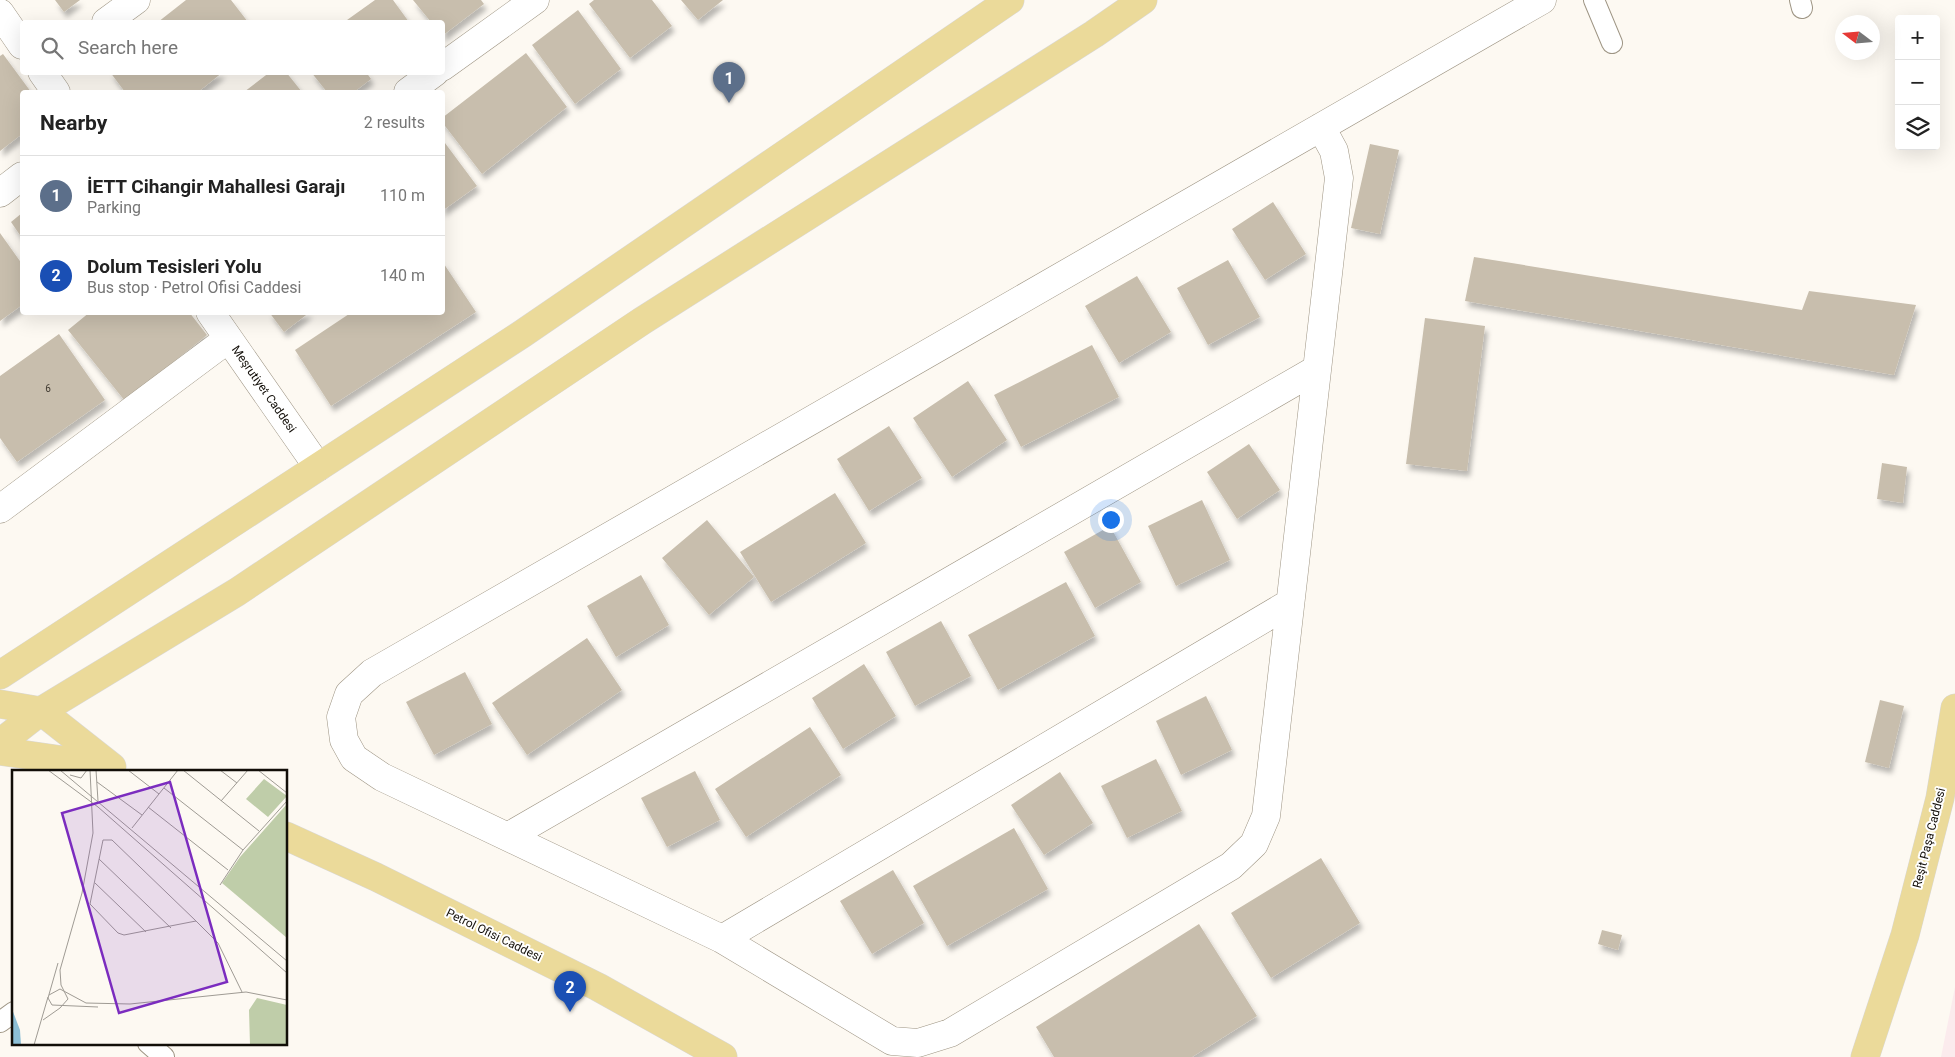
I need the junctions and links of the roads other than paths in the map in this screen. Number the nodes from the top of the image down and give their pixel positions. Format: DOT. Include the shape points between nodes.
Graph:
graph roads {
  1 [pos="136,0"];
  2 [pos="536,0"];
  3 [pos="1010,0"];
  4 [pos="1143,0"];
  5 [pos="1542,0"];
  6 [pos="1594,0"];
  7 [pos="0,14"];
  8 [pos="109,20"];
  9 [pos="20,42"];
  10 [pos="1612,43"];
  11 [pos="445,65"];
  12 [pos="44,75"];
  13 [pos="431,75"];
  14 [pos="55,90"];
  15 [pos="411,90"];
  16 [pos="1321,127"];
  17 [pos="20,177"];
  18 [pos="0,192"];
  19 [pos="212,315"];
  20 [pos="228,339"];
  21 [pos="1317,369"];
  22 [pos="318,466"];
  23 [pos="0,509"];
  24 [pos="1290,603"];
  25 [pos="0,675"];
  26 [pos="0,704"];
  27 [pos="1955,708"];
  28 [pos="40,711"];
  29 [pos="0,743"];
  30 [pos="0,751"];
  31 [pos="117,769"];
  32 [pos="509,836"];
  33 [pos="288,837"];
  34 [pos="1904,938"];
  35 [pos="722,939"];
  36 [pos="12,1013"];
  37 [pos="0,1022"];
  38 [pos="149,1044"];
  39 [pos="164,1057"];
  40 [pos="723,1057"];
  41 [pos="1865,1057"];
  42 [pos="1880,1057"];
  1 -- 8 [label="street"];
  2 -- 11 [label="street"];
  3 -- 22 [label="main road" via="522,334"];
  4 -- 28 [label="main road" via="642,321 237,592"];
  5 -- 16 [label="street"];
  6 -- 10 [label="lane"];
  7 -- 9 [label="street"];
  12 -- 14 [label="street"];
  13 -- 15 [label="street"];
  16 -- 21 [label="street" via="1334,151 1339,178"];
  16 -- 32 [label="street" via="372,673 350,694 341,717 344,740 354,758 382,777"];
  17 -- 18 [label="street"];
  19 -- 20 [label="street, Meşrutiyet Caddesi"];
  20 -- 22 [label="street, Meşrutiyet Caddesi"];
  20 -- 23 [label="street"];
  21 -- 24 [label="street"];
  21 -- 32 [label="street"];
  22 -- 25 [label="main road"];
  24 -- 35 [label="street"];
  24 -- 35 [label="street" via="1266,816 1254,844 1231,866 950,1034 918,1043 892,1041"];
  26 -- 28 [label="main road"];
  27 -- 34 [label="main road, Reşit Paşa Caddesi" via="1940,798"];
  28 -- 29 [label="main road"];
  28 -- 31 [label="main road"];
  30 -- 31 [label="main road"];
  32 -- 35 [label="street"];
  33 -- 40 [label="main road, Petrol Ofisi Caddesi" via="598,987"];
  34 -- 41 [label="main road, Reşit Paşa Caddesi"];
  34 -- 42 [label="main road, Reşit Paşa Caddesi"];
  36 -- 37 [label="lane"];
  38 -- 39 [label="lane"];
}
